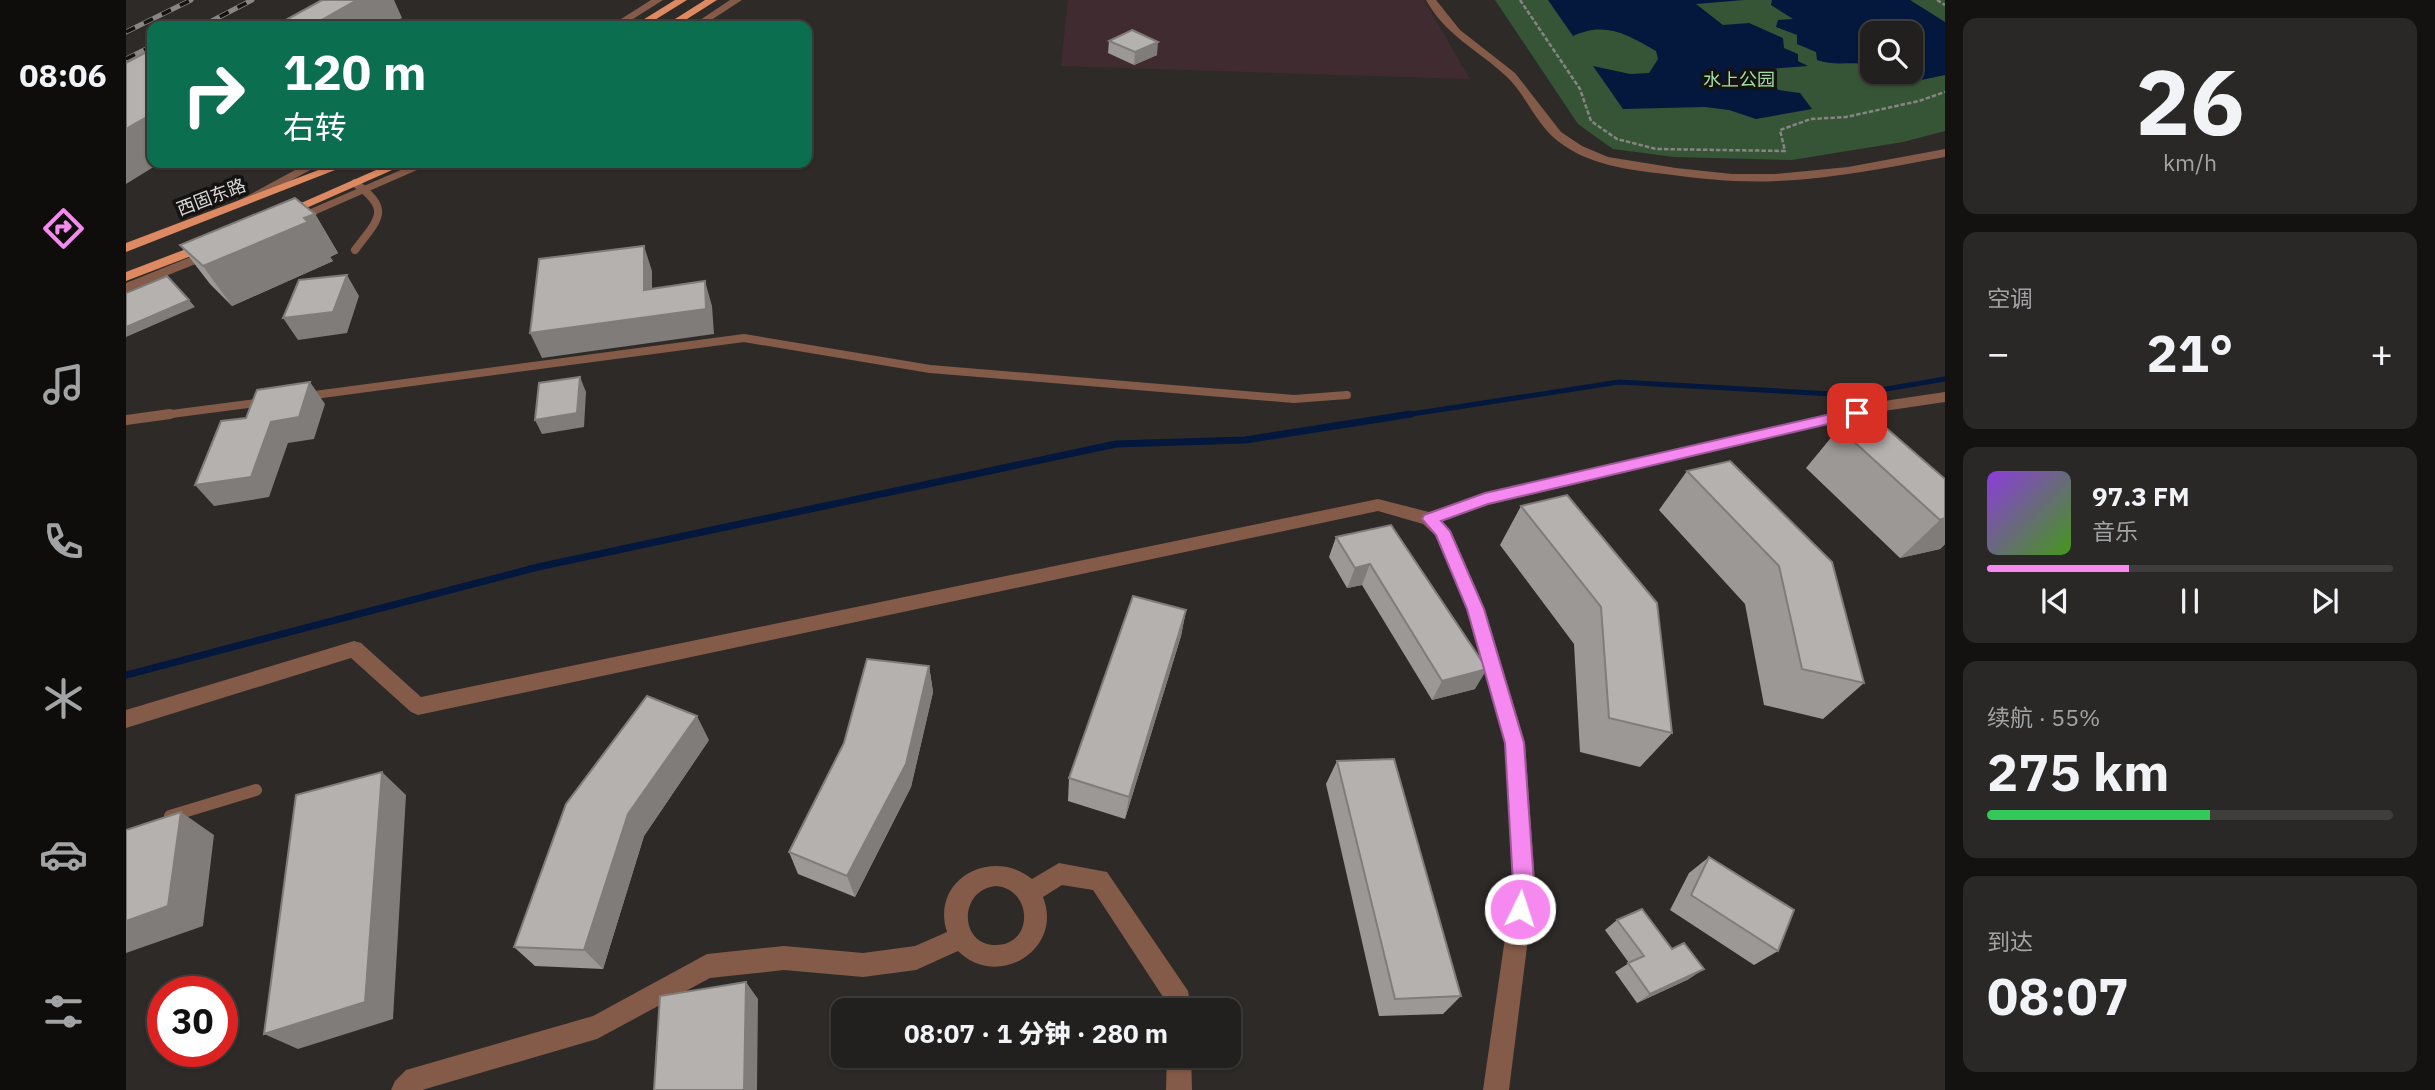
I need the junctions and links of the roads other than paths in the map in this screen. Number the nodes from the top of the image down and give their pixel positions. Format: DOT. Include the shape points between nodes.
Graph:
graph roads {
  1 [pos="658,0"];
  2 [pos="682,0"];
  3 [pos="712,0"];
  4 [pos="737,0"];
  5 [pos="1431,0"];
  6 [pos="623,21"];
  7 [pos="646,21"];
  8 [pos="677,21"];
  9 [pos="704,21"];
  10 [pos="1945,153"];
  11 [pos="307,168"];
  12 [pos="334,168"];
  13 [pos="393,168"];
  14 [pos="413,168"];
  15 [pos="360,186"];
  16 [pos="225,211"];
  17 [pos="275,222"];
  18 [pos="226,242"];
  19 [pos="126,247"];
  20 [pos="355,250"];
  21 [pos="126,277"];
  22 [pos="126,288"];
  23 [pos="1347,395"];
  24 [pos="1945,397"];
  25 [pos="291,399"];
  26 [pos="277,400"];
  27 [pos="126,421"];
  28 [pos="1429,519"];
  29 [pos="126,719"];
  30 [pos="256,790"];
  31 [pos="152,822"];
  32 [pos="1030,893"];
  33 [pos="961,938"];
  34 [pos="1178,998"];
  35 [pos="1179,1068"];
  36 [pos="404,1090"];
  37 [pos="1179,1090"];
  38 [pos="1496,1090"];
  1 -- 6 [label="street"];
  2 -- 7 [label="main road"];
  3 -- 8 [label="main road"];
  4 -- 9 [label="street"];
  5 -- 10 [label="street" via="1438,15 1512,76 1549,127 1588,153 1616,163 1750,178 1819,174"];
  11 -- 16 [label="street"];
  12 -- 16 [label="main road, 西固东路"];
  13 -- 15 [label="main road"];
  14 -- 15 [label="street"];
  15 -- 17 [label="street"];
  15 -- 20 [label="lane" via="376,198 379,215"];
  16 -- 19 [label="main road, 西固东路"];
  18 -- 21 [label="main road"];
  18 -- 22 [label="street"];
  23 -- 25 [label="lane" via="1294,399 930,369 744,338"];
  24 -- 28 [label="street" via="1485,499"];
  26 -- 27 [label="lane"];
  28 -- 29 [label="street" via="1378,505 418,706 354,649"];
  28 -- 38 [label="street" via="1442,531 1476,609 1515,743 1524,883"];
  30 -- 31 [label="lane"];
  32 -- 33 [label="street" via="1005,876 975,881 957,907"];
  32 -- 33 [label="street" via="1036,924 1030,939 1018,950 1003,957 987,956 972,950"];
  32 -- 34 [label="street" via="1059,874 1099,880"];
  33 -- 36 [label="street" via="916,958 863,965 784,958 708,966 597,1027 415,1079"];
  35 -- 37 [label="street"];
}
